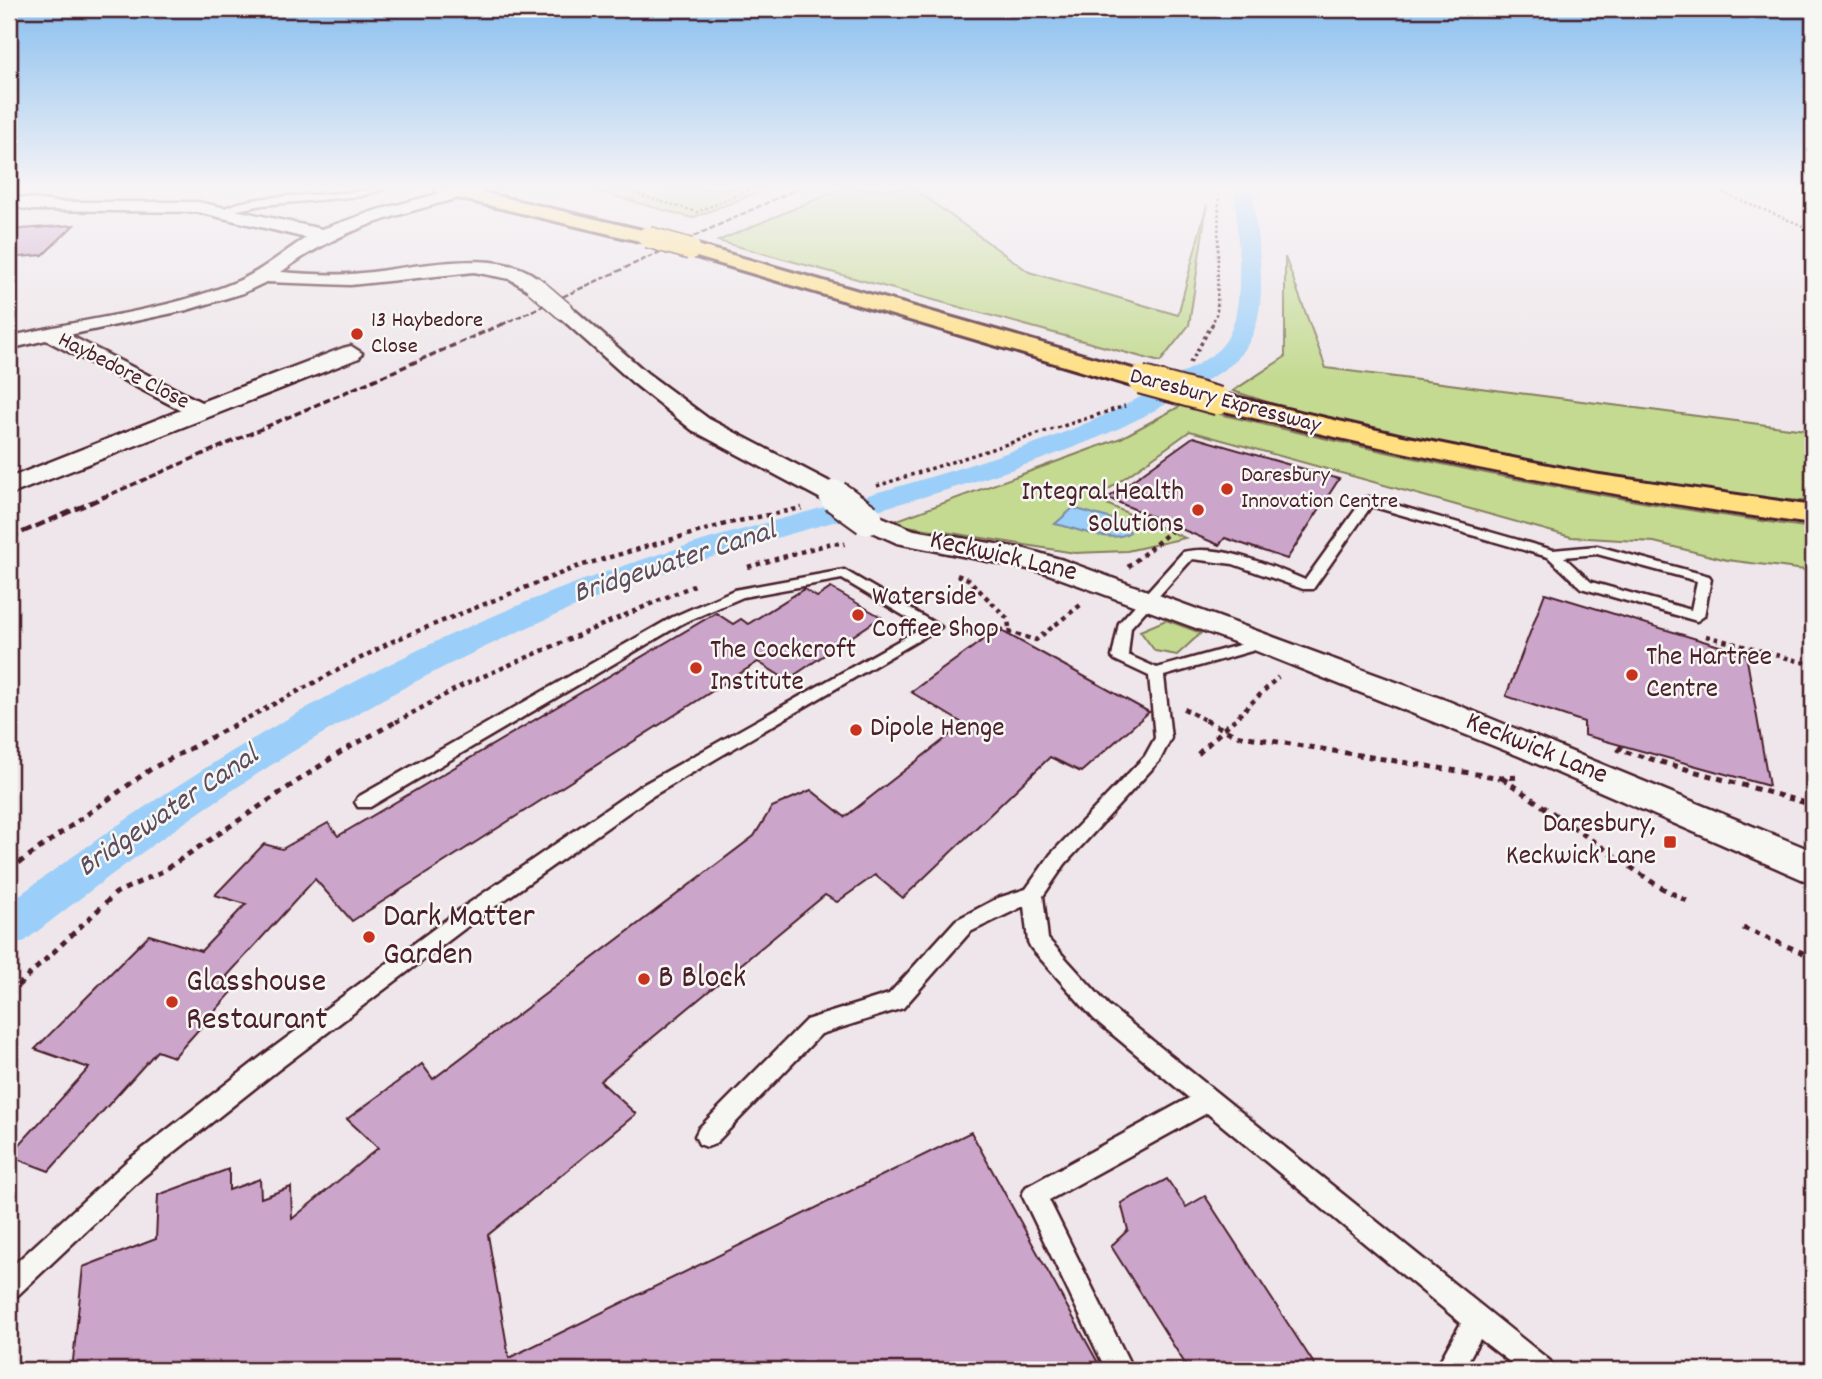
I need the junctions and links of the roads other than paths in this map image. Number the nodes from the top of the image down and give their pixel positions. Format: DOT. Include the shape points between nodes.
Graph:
graph roads {
  1 [pos="294,253"];
  2 [pos="704,253"];
  3 [pos="265,276"];
  4 [pos="47,332"];
  5 [pos="9,343"];
  6 [pos="351,353"];
  7 [pos="200,411"];
  8 [pos="9,487"];
  9 [pos="1813,515"];
  10 [pos="867,519"];
  11 [pos="1553,554"];
  12 [pos="1150,601"];
  13 [pos="1276,655"];
  14 [pos="1156,673"];
  15 [pos="364,802"];
  16 [pos="1813,868"];
  17 [pos="1033,895"];
  18 [pos="1208,1100"];
  19 [pos="707,1136"];
  20 [pos="9,1286"];
  21 [pos="1476,1320"];
  22 [pos="1120,1370"];
  23 [pos="1448,1370"];
  24 [pos="1541,1370"];
  1 -- 3 [label="street"];
  2 -- 9 [label="main road, Daresbury Expressway, bridge" via="1138,391 1218,401 1593,484"];
  3 -- 4 [label="street" via="206,299"];
  3 -- 10 [label="street, Keckwick Lane, bridge" via="328,281 446,268 519,274 648,384 719,437 763,461 805,476"];
  4 -- 5 [label="street"];
  4 -- 7 [label="street, Haybedore Close"];
  6 -- 7 [label="street, Haybedore Close"];
  7 -- 8 [label="street, Haybedore Close"];
  10 -- 12 [label="street, Keckwick Lane" via="908,537 1035,560"];
  11 -- 11 [label="lane" via="1597,550 1704,579 1698,616 1586,585"];
  11 -- 12 [label="lane" via="1368,501 1308,586 1262,568 1203,554 1188,555"];
  12 -- 13 [label="street, Keckwick Lane"];
  12 -- 14 [label="lane" via="1124,626 1120,657"];
  13 -- 14 [label="lane"];
  13 -- 16 [label="street, Keckwick Lane" via="1437,709"];
  14 -- 17 [label="lane" via="1163,737 1152,760 1058,859"];
  15 -- 20 [label="lane" via="678,620 739,593 844,574 934,627 643,793 469,914 135,1169"];
  17 -- 18 [label="lane" via="1038,942 1101,1012"];
  17 -- 19 [label="lane" via="1004,904 963,926 896,1001 814,1027"];
  18 -- 21 [label="lane"];
  18 -- 22 [label="lane" via="1034,1195"];
  21 -- 23 [label="lane"];
  21 -- 24 [label="lane"];
}
